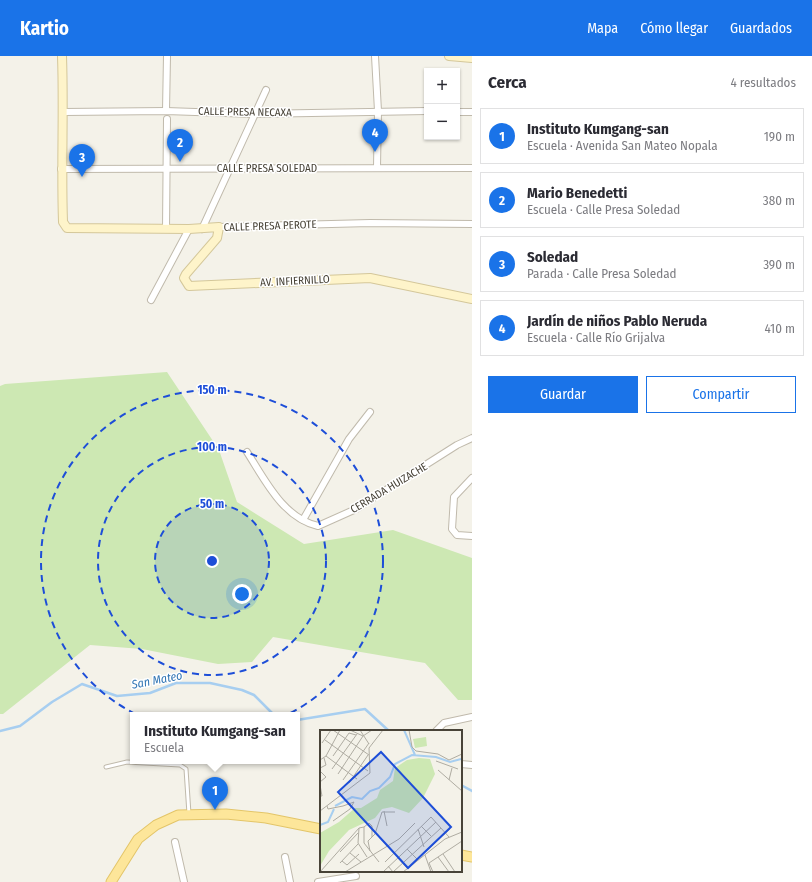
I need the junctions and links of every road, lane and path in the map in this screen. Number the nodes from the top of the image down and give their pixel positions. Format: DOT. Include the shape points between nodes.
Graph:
graph roads {
  1 [pos="62,56"];
  2 [pos="167,56"];
  3 [pos="375,56"];
  4 [pos="449,56"];
  5 [pos="472,58"];
  6 [pos="266,90"];
  7 [pos="166,111"];
  8 [pos="378,111"];
  9 [pos="424,111"];
  10 [pos="64,112"];
  11 [pos="460,112"];
  12 [pos="472,112"];
  13 [pos="254,114"];
  14 [pos="167,119"];
  15 [pos="377,167"];
  16 [pos="165,168"];
  17 [pos="230,168"];
  18 [pos="472,168"];
  19 [pos="61,169"];
  20 [pos="472,224"];
  21 [pos="219,227"];
  22 [pos="166,229"];
  23 [pos="189,229"];
  24 [pos="202,229"];
  25 [pos="472,299"];
  26 [pos="151,300"];
  27 [pos="370,412"];
  28 [pos="472,438"];
  29 [pos="248,452"];
  30 [pos="472,478"];
  31 [pos="303,520"];
  32 [pos="472,536"];
  33 [pos="472,717"];
  34 [pos="437,730"];
  35 [pos="130,762"];
  36 [pos="162,764"];
  37 [pos="462,764"];
  38 [pos="472,765"];
  39 [pos="106,767"];
  40 [pos="189,814"];
  41 [pos="320,829"];
  42 [pos="175,842"];
  43 [pos="462,855"];
  44 [pos="285,857"];
  45 [pos="472,857"];
  46 [pos="356,876"];
  47 [pos="111,882"];
  48 [pos="184,882"];
  49 [pos="290,882"];
  50 [pos="318,882"];
  1 -- 10 [label="street"];
  2 -- 7 [label="street"];
  3 -- 8 [label="street"];
  4 -- 5 [label="street"];
  6 -- 13 [label="street"];
  7 -- 10 [label="street, CALLE PRESA NECAXA"];
  7 -- 13 [label="street, CALLE PRESA NECAXA"];
  8 -- 9 [label="street, CALLE PRESA NECAXA"];
  8 -- 13 [label="street, CALLE PRESA NECAXA"];
  8 -- 15 [label="street"];
  10 -- 19 [label="street"];
  11 -- 12 [label="street"];
  13 -- 17 [label="street"];
  14 -- 16 [label="street"];
  15 -- 17 [label="street, CALLE PRESA SOLEDAD"];
  15 -- 18 [label="street, CALLE PRESA SOLEDAD"];
  16 -- 17 [label="street, CALLE PRESA SOLEDAD"];
  16 -- 19 [label="street, CALLE PRESA SOLEDAD"];
  16 -- 22 [label="street"];
  17 -- 24 [label="street"];
  19 -- 22 [label="street, CALLE PRESA PEROTE" via="64,226"];
  20 -- 21 [label="street, CALLE PRESA PEROTE" via="370,223"];
  21 -- 24 [label="street, CALLE PRESA PEROTE"];
  21 -- 25 [label="street, AV. INFIERNILLO" via="217,238 186,274 184,278 189,286 370,278"];
  22 -- 23 [label="street, CALLE PRESA PEROTE"];
  23 -- 24 [label="street, CALLE PRESA PEROTE"];
  23 -- 26 [label="street"];
  27 -- 31 [label="street" via="349,439"];
  28 -- 31 [label="street, CERRADA HUIZACHE" via="337,519 318,526"];
  29 -- 31 [label="street, CERRADA HUIZACHE" via="273,493"];
  30 -- 32 [label="street" via="454,497 452,528 457,535"];
  33 -- 34 [label="street" via="444,723"];
  35 -- 39 [label="lane"];
  36 -- 40 [label="lane" via="180,765 186,769"];
  37 -- 38 [label="street"];
  40 -- 41 [label="main road" via="266,818"];
  40 -- 47 [label="main road" via="169,817 138,839"];
  42 -- 48 [label="street"];
  43 -- 45 [label="main road"];
  44 -- 49 [label="street"];
  46 -- 50 [label="street"];
}
